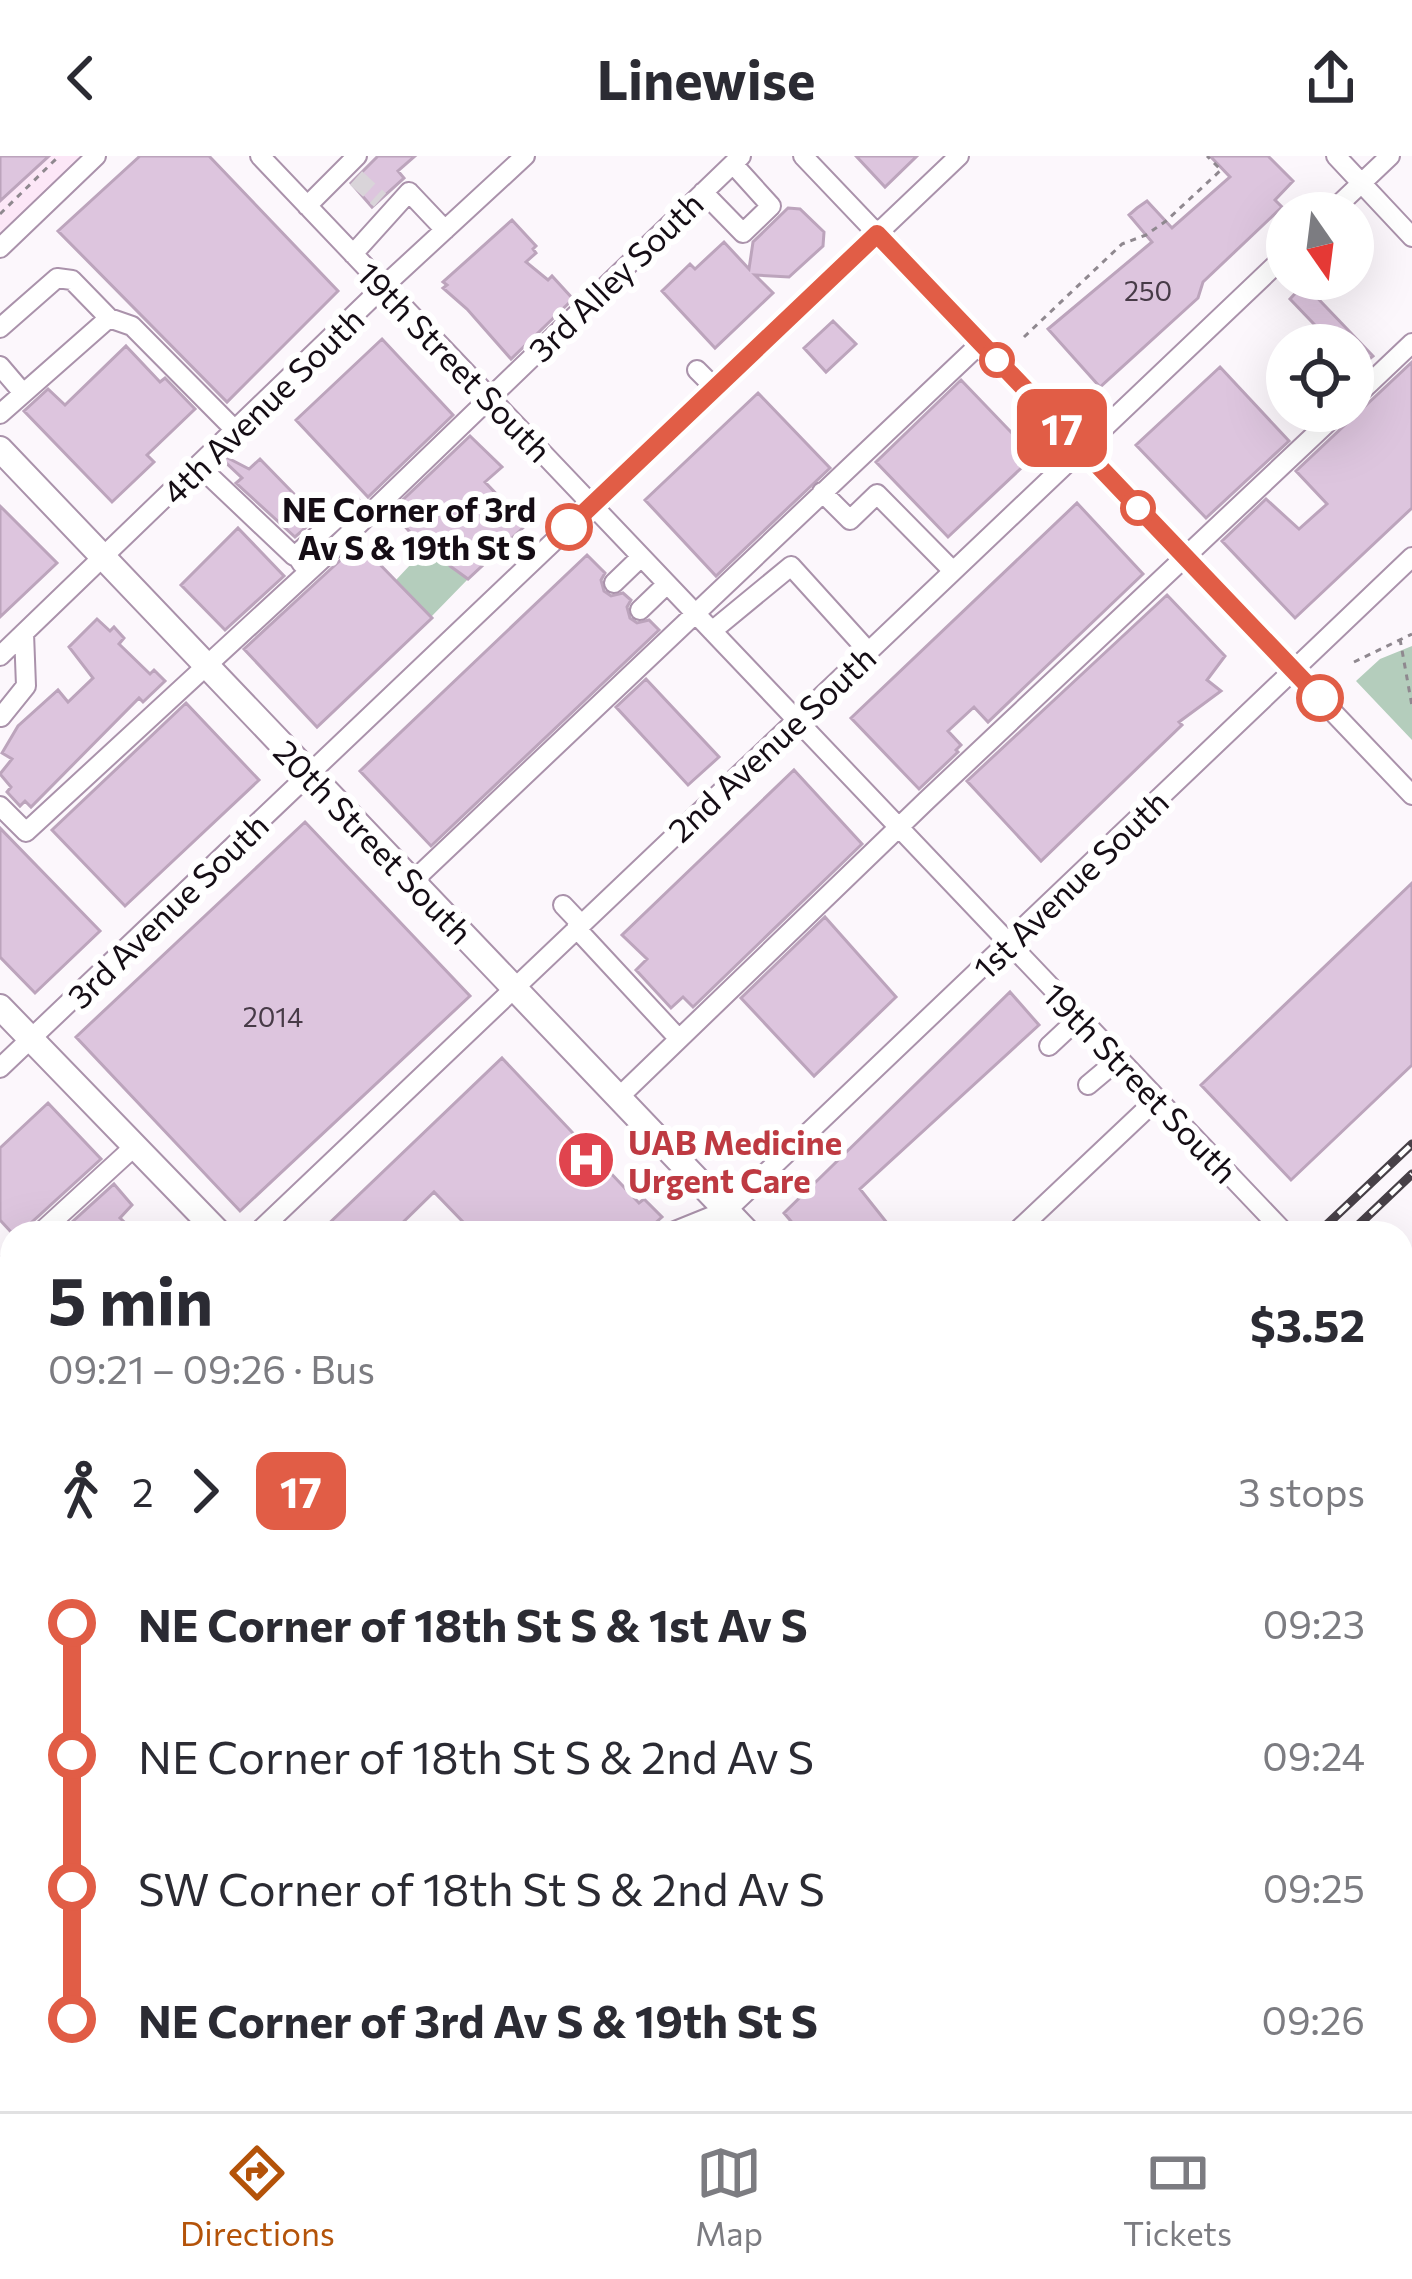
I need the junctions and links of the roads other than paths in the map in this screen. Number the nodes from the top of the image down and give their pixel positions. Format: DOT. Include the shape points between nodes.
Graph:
graph roads {
  1 [pos="96,156"];
  2 [pos="260,156"];
  3 [pos="525,156"];
  4 [pos="803,156"];
  5 [pos="1336,156"];
  6 [pos="1390,156"];
  7 [pos="953,158"];
  8 [pos="737,160"];
  9 [pos="353,167"];
  10 [pos="1361,183"];
  11 [pos="703,192"];
  12 [pos="1352,192"];
  13 [pos="307,206"];
  14 [pos="445,230"];
  15 [pos="877,234"];
  16 [pos="1412,236"];
  17 [pos="0,248"];
  18 [pos="353,254"];
  19 [pos="1266,274"];
  20 [pos="383,286"];
  21 [pos="109,318"];
  22 [pos="0,328"];
  23 [pos="981,343"];
  24 [pos="1412,343"];
  25 [pos="0,366"];
  26 [pos="697,370"];
  27 [pos="1374,379"];
  28 [pos="715,388"];
  29 [pos="23,393"];
  30 [pos="488,396"];
  31 [pos="0,414"];
  32 [pos="236,431"];
  33 [pos="1317,432"];
  34 [pos="1082,448"];
  35 [pos="0,449"];
  36 [pos="199,466"];
  37 [pos="822,492"];
  38 [pos="351,505"];
  39 [pos="592,506"];
  40 [pos="294,556"];
  41 [pos="641,556"];
  42 [pos="1184,556"];
  43 [pos="1412,557"];
  44 [pos="104,558"];
  45 [pos="310,571"];
  46 [pos="953,571"];
  47 [pos="614,583"];
  48 [pos="667,584"];
  49 [pos="640,610"];
  50 [pos="694,613"];
  51 [pos="712,631"];
  52 [pos="24,633"];
  53 [pos="868,651"];
  54 [pos="0,656"];
  55 [pos="205,665"];
  56 [pos="1293,670"];
  57 [pos="1,717"];
  58 [pos="795,719"];
  59 [pos="310,774"];
  60 [pos="1412,795"];
  61 [pos="0,806"];
  62 [pos="898,827"];
  63 [pos="624,851"];
  64 [pos="640,867"];
  65 [pos="413,880"];
  66 [pos="563,904"];
  67 [pos="579,926"];
  68 [pos="1008,943"];
  69 [pos="515,988"];
  70 [pos="0,1007"];
  71 [pos="1079,1018"];
  72 [pos="31,1039"];
  73 [pos="679,1040"];
  74 [pos="1049,1046"];
  75 [pos="1119,1059"];
  76 [pos="0,1069"];
  77 [pos="1088,1085"];
  78 [pos="619,1097"];
  79 [pos="1157,1099"];
  80 [pos="135,1145"];
  81 [pos="53,1221"];
  82 [pos="208,1221"];
  83 [pos="270,1221"];
  84 [pos="721,1221"];
  85 [pos="723,1221"];
  86 [pos="1028,1221"];
  87 [pos="1274,1221"];
  1 -- 17 [label="street"];
  2 -- 13 [label="street, 19th Street South"];
  3 -- 14 [label="street, 4th Avenue South"];
  4 -- 15 [label="street"];
  5 -- 10 [label="street"];
  6 -- 10 [label="street"];
  7 -- 15 [label="street, 3rd Avenue South"];
  8 -- 11 [label="street, 3rd Alley South"];
  8 -- 11 [label="street" via="771,206 757,220 743,233"];
  9 -- 13 [label="street"];
  10 -- 12 [label="street"];
  10 -- 16 [label="street"];
  11 -- 30 [label="street, 3rd Alley South"];
  13 -- 18 [label="street, 19th Street South"];
  14 -- 18 [label="street" via="409,192 386,205"];
  14 -- 20 [label="street, 4th Avenue South"];
  15 -- 23 [label="street"];
  15 -- 28 [label="street, 3rd Avenue South"];
  18 -- 20 [label="street, 19th Street South"];
  19 -- 34 [label="street, 2nd Avenue South"];
  20 -- 30 [label="street, 19th Street South"];
  20 -- 32 [label="street, 4th Avenue South"];
  21 -- 22 [label="street" via="72,280 57,278"];
  21 -- 29 [label="street"];
  21 -- 32 [label="street" via="132,326"];
  23 -- 34 [label="street"];
  23 -- 37 [label="street"];
  24 -- 27 [label="street"];
  25 -- 29 [label="street"];
  26 -- 28 [label="street"];
  28 -- 39 [label="street, 3rd Avenue South"];
  29 -- 31 [label="street"];
  30 -- 39 [label="street, 19th Street South"];
  30 -- 45 [label="street, 3rd Alley South"];
  32 -- 36 [label="street, 4th Avenue South"];
  33 -- 42 [label="street"];
  34 -- 42 [label="street"];
  34 -- 46 [label="street, 2nd Avenue South"];
  35 -- 44 [label="main road, 20th Street South"];
  36 -- 40 [label="street"];
  36 -- 44 [label="street, 4th Avenue South"];
  37 -- 46 [label="street" via="850,520 878,494"];
  37 -- 50 [label="street"];
  38 -- 40 [label="street"];
  39 -- 41 [label="street, 19th Street South"];
  39 -- 59 [label="street, 3rd Avenue South"];
  40 -- 45 [label="street"];
  41 -- 47 [label="street"];
  41 -- 48 [label="street, 19th Street South"];
  42 -- 56 [label="street"];
  42 -- 62 [label="street"];
  43 -- 56 [label="street, 1st Avenue South"];
  44 -- 52 [label="street, 4th Avenue South"];
  44 -- 55 [label="main road, 20th Street South"];
  45 -- 55 [label="street, 3rd Alley South"];
  46 -- 53 [label="street, 2nd Avenue South"];
  48 -- 49 [label="street"];
  48 -- 50 [label="street, 19th Street South"];
  50 -- 51 [label="street, 19th Street South"];
  50 -- 65 [label="street"];
  51 -- 53 [label="street" via="791,566"];
  51 -- 58 [label="street, 19th Street South"];
  52 -- 54 [label="street, 4th Avenue South"];
  52 -- 57 [label="street" via="26,686"];
  53 -- 58 [label="street, 2nd Avenue South"];
  55 -- 59 [label="main road, 20th Street South"];
  55 -- 61 [label="street, 3rd Alley South" via="26,832"];
  56 -- 60 [label="street"];
  56 -- 68 [label="street, 1st Avenue South"];
  58 -- 62 [label="street, 19th Street South"];
  58 -- 64 [label="street, 2nd Avenue South"];
  59 -- 65 [label="main road, 20th Street South"];
  59 -- 72 [label="street, 3rd Avenue South"];
  62 -- 68 [label="street, 19th Street South"];
  62 -- 73 [label="street"];
  63 -- 64 [label="street"];
  64 -- 67 [label="street, 2nd Avenue South"];
  65 -- 69 [label="main road, 20th Street South"];
  66 -- 67 [label="street"];
  67 -- 69 [label="street, 2nd Avenue South"];
  67 -- 73 [label="street"];
  68 -- 71 [label="street, 19th Street South"];
  68 -- 85 [label="street, 1st Avenue South"];
  69 -- 78 [label="main road, 20th Street South"];
  69 -- 83 [label="street, 2nd Avenue South"];
  70 -- 72 [label="main road"];
  71 -- 74 [label="street"];
  71 -- 75 [label="street, 19th Street South"];
  72 -- 76 [label="street, 3rd Avenue South"];
  72 -- 80 [label="main road"];
  73 -- 78 [label="street"];
  75 -- 77 [label="street"];
  75 -- 79 [label="street, 19th Street South"];
  78 -- 84 [label="main road, 20th Street South"];
  79 -- 86 [label="street"];
  79 -- 87 [label="street, 19th Street South"];
  80 -- 81 [label="street"];
  80 -- 82 [label="main road"];
}
